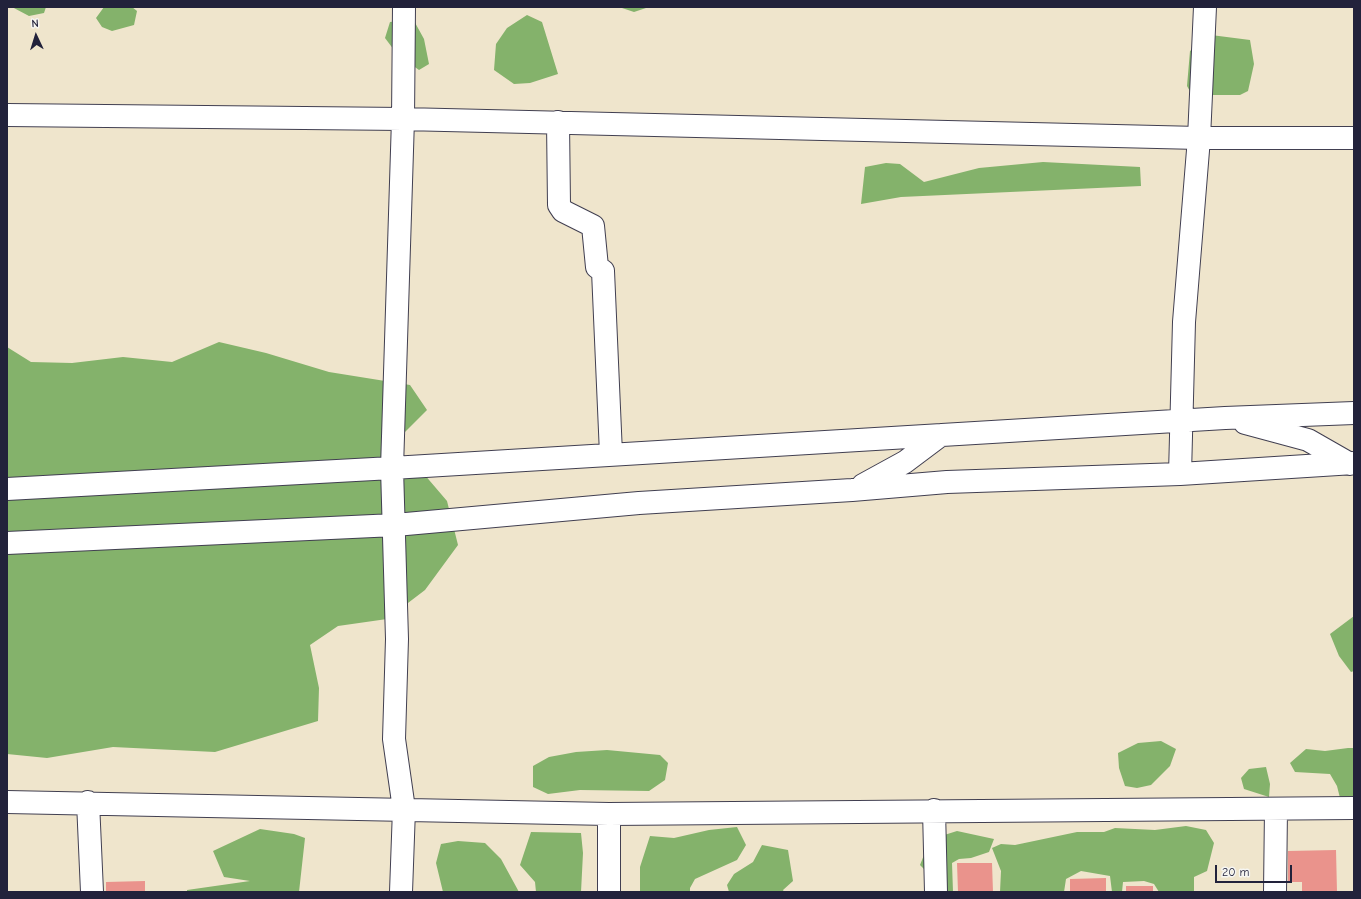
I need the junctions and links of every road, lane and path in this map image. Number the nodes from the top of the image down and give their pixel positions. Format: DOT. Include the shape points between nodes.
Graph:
graph roads {
  1 [pos="404,7"];
  2 [pos="1204,7"];
  3 [pos="7,115"];
  4 [pos="403,118"];
  5 [pos="558,122"];
  6 [pos="1199,138"];
  7 [pos="1354,138"];
  8 [pos="1354,413"];
  9 [pos="1225,418"];
  10 [pos="1181,422"];
  11 [pos="941,435"];
  12 [pos="611,454"];
  13 [pos="1352,464"];
  14 [pos="392,468"];
  15 [pos="1180,474"];
  16 [pos="7,489"];
  17 [pos="852,490"];
  18 [pos="395,525"];
  19 [pos="7,543"];
  20 [pos="7,802"];
  21 [pos="88,802"];
  22 [pos="1354,808"];
  23 [pos="404,809"];
  24 [pos="1276,809"];
  25 [pos="934,810"];
  26 [pos="609,814"];
  27 [pos="92,892"];
  28 [pos="401,892"];
  29 [pos="609,892"];
  30 [pos="936,892"];
  31 [pos="1275,892"];
  1 -- 4 [label="street"];
  2 -- 6 [label="street"];
  3 -- 4 [label="street"];
  4 -- 5 [label="street"];
  4 -- 14 [label="street"];
  5 -- 6 [label="street"];
  5 -- 12 [label="street" via="559,205 563,211 593,226 597,267 603,272"];
  6 -- 7 [label="street"];
  6 -- 10 [label="street" via="1184,322"];
  8 -- 9 [label="street"];
  9 -- 10 [label="street"];
  9 -- 13 [label="street" via="1308,440"];
  10 -- 11 [label="street"];
  10 -- 15 [label="street"];
  11 -- 12 [label="street"];
  11 -- 17 [label="street" via="905,462"];
  12 -- 14 [label="street"];
  13 -- 15 [label="street"];
  14 -- 16 [label="street"];
  14 -- 18 [label="street"];
  15 -- 17 [label="street" via="947,482"];
  17 -- 18 [label="street" via="639,503"];
  18 -- 19 [label="street"];
  18 -- 23 [label="street" via="397,639 394,739"];
  20 -- 21 [label="street"];
  21 -- 23 [label="street"];
  21 -- 27 [label="street"];
  22 -- 24 [label="street"];
  23 -- 26 [label="street"];
  23 -- 28 [label="street"];
  24 -- 25 [label="street"];
  24 -- 31 [label="street"];
  25 -- 26 [label="street"];
  25 -- 30 [label="street"];
  26 -- 29 [label="street"];
}
